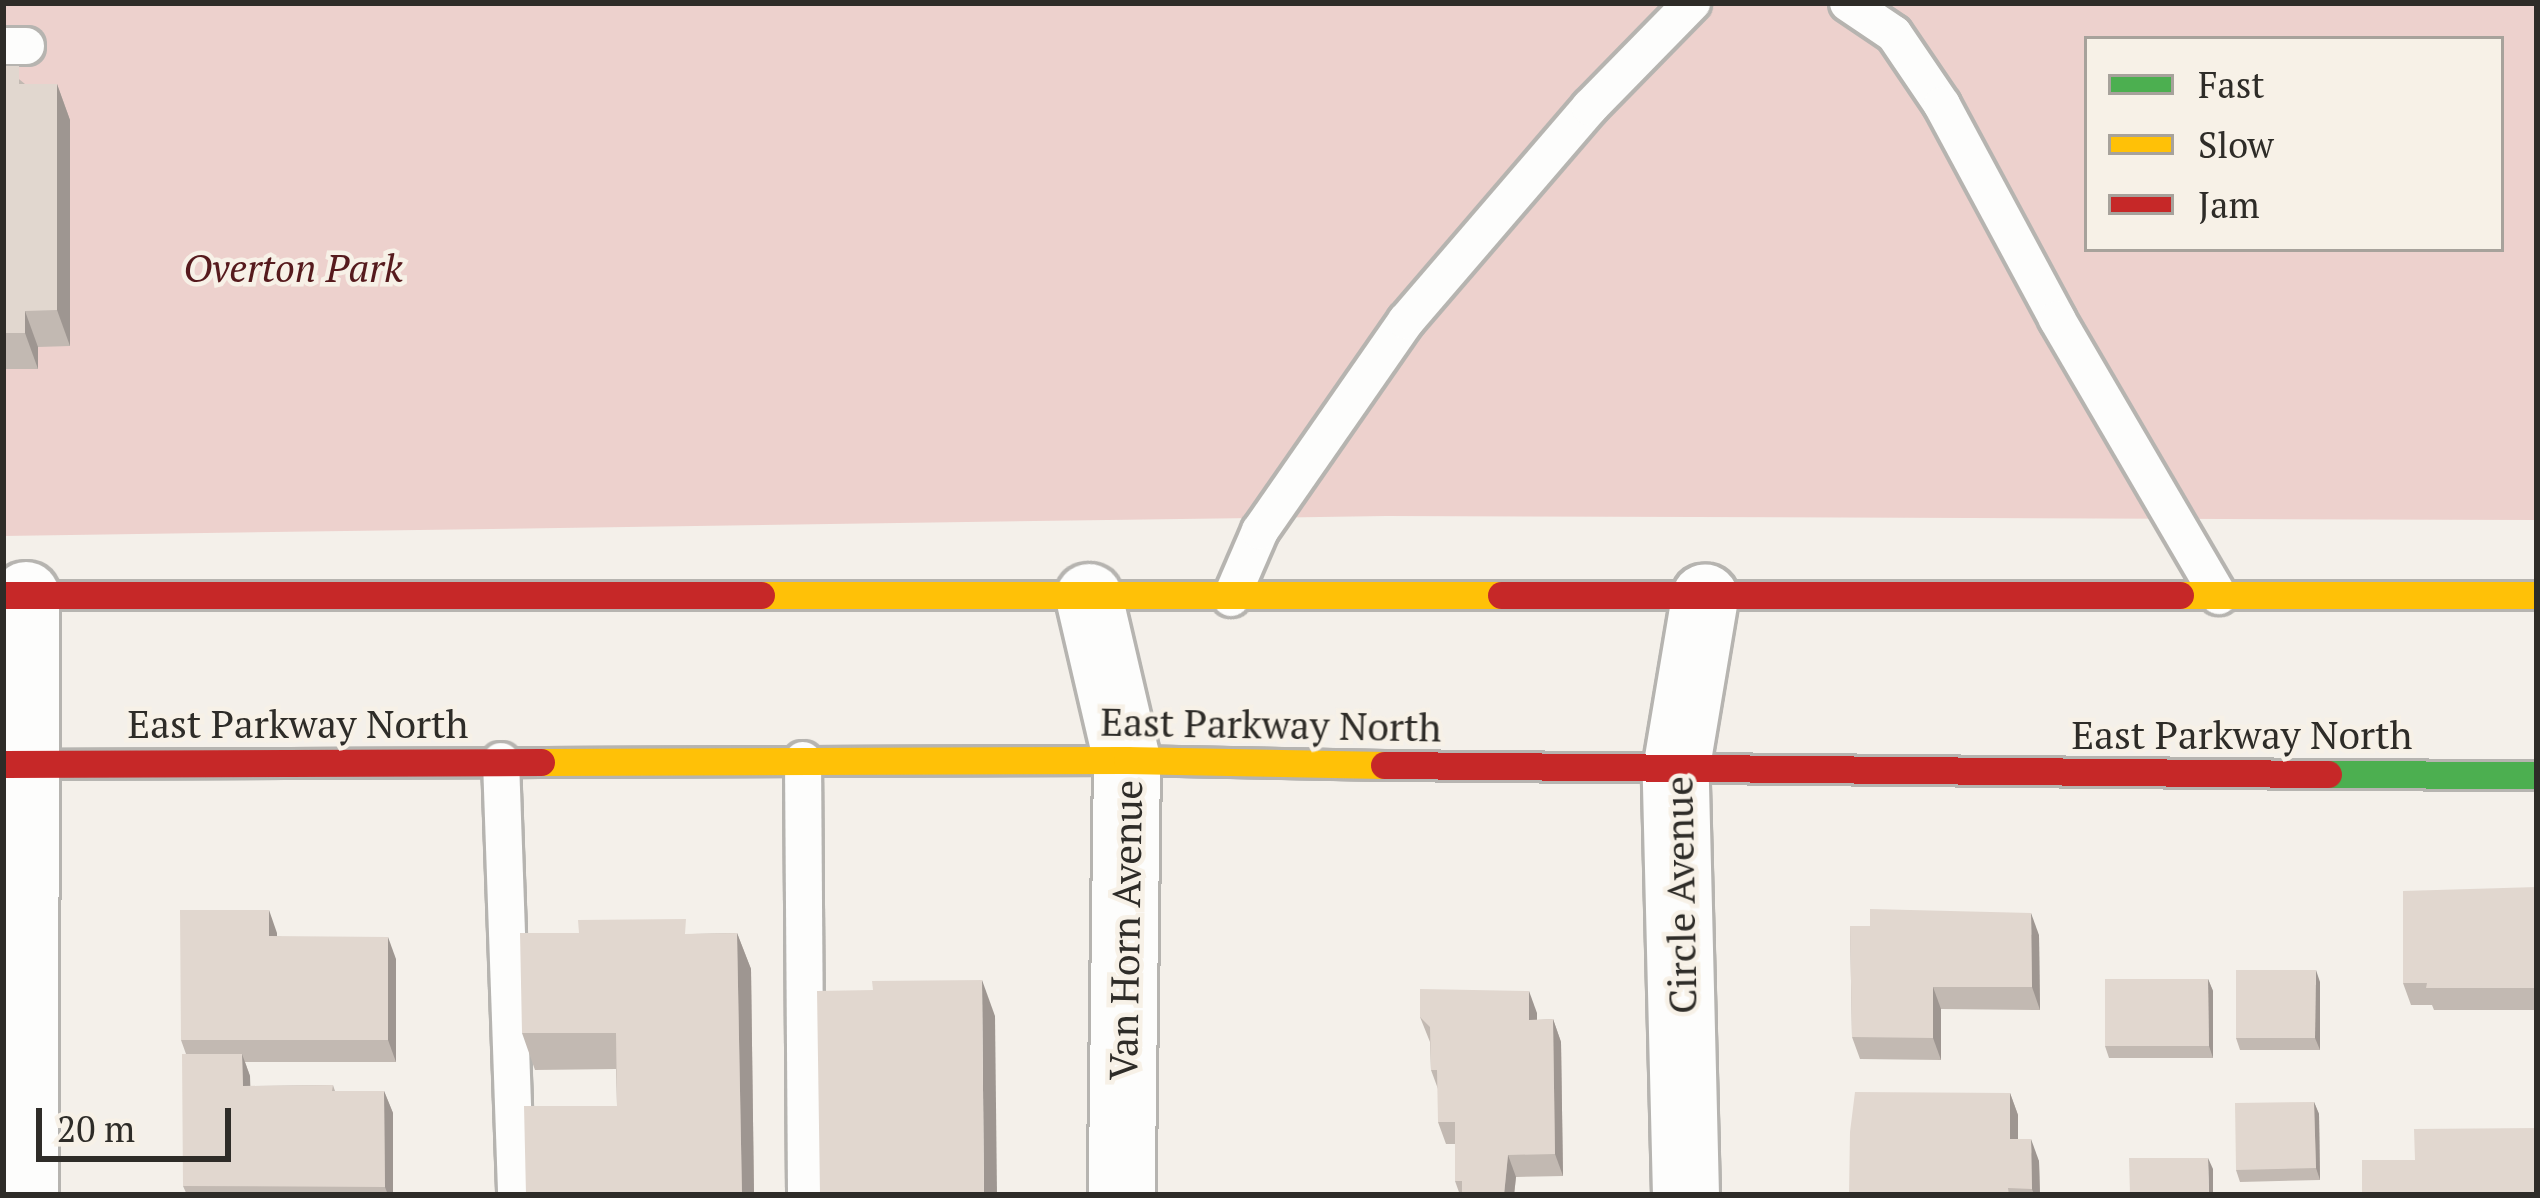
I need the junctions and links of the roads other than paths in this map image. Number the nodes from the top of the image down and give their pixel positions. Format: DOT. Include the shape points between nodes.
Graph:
graph roads {
  1 [pos="1691,3"];
  2 [pos="1848,3"];
  3 [pos="15,595"];
  4 [pos="2219,596"];
  5 [pos="2537,596"];
  6 [pos="1089,597"];
  7 [pos="1705,597"];
  8 [pos="1231,598"];
  9 [pos="501,760"];
  10 [pos="803,760"];
  11 [pos="1126,760"];
  12 [pos="14,764"];
  13 [pos="1676,771"];
  14 [pos="2537,775"];
  15 [pos="25,1195"];
  16 [pos="516,1195"];
  17 [pos="806,1195"];
  18 [pos="1122,1195"];
  19 [pos="1686,1195"];
  1 -- 8 [label="lane" via="1406,321 1260,531"];
  2 -- 4 [label="lane" via="1894,34 1942,105"];
  3 -- 6 [label="main road"];
  3 -- 12 [label="street"];
  4 -- 5 [label="main road"];
  4 -- 7 [label="main road"];
  6 -- 8 [label="main road"];
  6 -- 11 [label="street, Van Horn Avenue"];
  7 -- 8 [label="main road"];
  7 -- 13 [label="street, Circle Avenue"];
  9 -- 10 [label="main road, East Parkway North"];
  9 -- 12 [label="main road, East Parkway North"];
  9 -- 16 [label="lane"];
  10 -- 11 [label="main road, East Parkway North"];
  10 -- 17 [label="lane"];
  11 -- 13 [label="main road, East Parkway North"];
  11 -- 18 [label="street, Van Horn Avenue"];
  12 -- 15 [label="street"];
  13 -- 14 [label="main road, East Parkway North"];
  13 -- 19 [label="street, Circle Avenue"];
}
